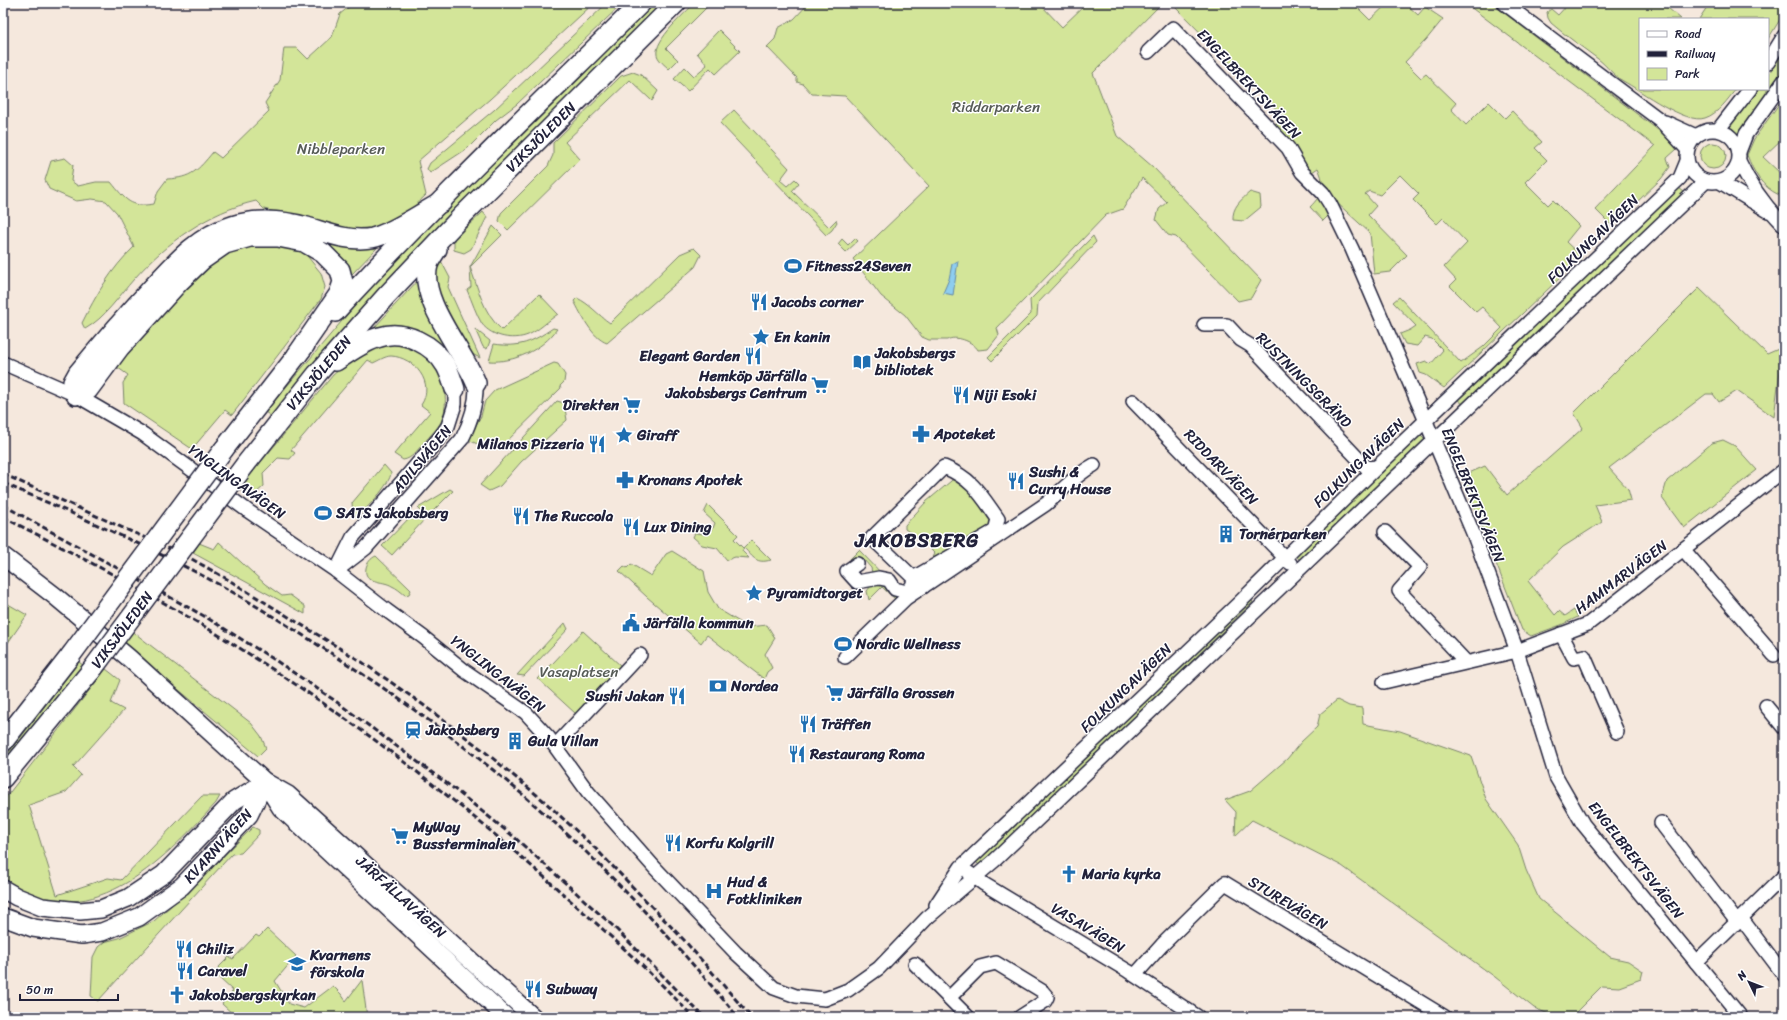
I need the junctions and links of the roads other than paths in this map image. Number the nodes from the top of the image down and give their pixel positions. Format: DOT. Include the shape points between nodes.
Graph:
graph roads {
  1 [pos="641,3"];
  2 [pos="676,3"];
  3 [pos="1504,3"];
  4 [pos="1784,36"];
  5 [pos="1148,52"];
  6 [pos="1769,60"];
  7 [pos="1784,81"];
  8 [pos="1749,90"];
  9 [pos="1660,120"];
  10 [pos="1718,130"];
  11 [pos="1696,136"];
  12 [pos="1687,155"];
  13 [pos="1739,157"];
  14 [pos="1705,182"];
  15 [pos="1720,182"];
  16 [pos="442,202"];
  17 [pos="1773,214"];
  18 [pos="462,216"];
  19 [pos="1784,226"];
  20 [pos="1204,325"];
  21 [pos="296,355"];
  22 [pos="3,363"];
  23 [pos="317,374"];
  24 [pos="476,383"];
  25 [pos="455,389"];
  26 [pos="76,395"];
  27 [pos="1133,401"];
  28 [pos="1425,422"];
  29 [pos="1434,441"];
  30 [pos="1094,464"];
  31 [pos="1377,468"];
  32 [pos="1784,470"];
  33 [pos="1385,532"];
  34 [pos="1683,550"];
  35 [pos="3,556"];
  36 [pos="1285,558"];
  37 [pos="857,564"];
  38 [pos="336,571"];
  39 [pos="1298,571"];
  40 [pos="919,582"];
  41 [pos="1561,634"];
  42 [pos="1516,651"];
  43 [pos="640,655"];
  44 [pos="1774,655"];
  45 [pos="845,657"];
  46 [pos="1466,662"];
  47 [pos="1384,682"];
  48 [pos="1766,706"];
  49 [pos="1783,728"];
  50 [pos="1617,732"];
  51 [pos="3,742"];
  52 [pos="555,746"];
  53 [pos="4,778"];
  54 [pos="265,782"];
  55 [pos="1662,823"];
  56 [pos="961,867"];
  57 [pos="1784,876"];
  58 [pos="976,877"];
  59 [pos="3,889"];
  60 [pos="3,917"];
  61 [pos="927,918"];
  62 [pos="1739,920"];
  63 [pos="1696,962"];
  64 [pos="915,964"];
  65 [pos="1784,975"];
  66 [pos="1135,976"];
  67 [pos="950,997"];
  68 [pos="506,1017"];
  69 [pos="533,1017"];
  70 [pos="968,1017"];
  71 [pos="1020,1017"];
  72 [pos="1198,1017"];
  73 [pos="1445,1017"];
  74 [pos="1741,1017"];
  1 -- 16 [label="main road, VIKSJÖLEDEN"];
  2 -- 18 [label="main road, VIKSJÖLEDEN"];
  3 -- 9 [label="street"];
  4 -- 6 [label="street"];
  5 -- 28 [label="street, ENGELBREKTSVÄGEN" via="1173,28 1288,148 1305,175 1327,198 1352,249"];
  7 -- 13 [label="street" via="1746,134"];
  8 -- 10 [label="street"];
  9 -- 11 [label="street"];
  9 -- 12 [label="street"];
  10 -- 11 [label="street"];
  10 -- 13 [label="street" via="1732,138 1737,145"];
  11 -- 12 [label="street"];
  12 -- 14 [label="street" via="1694,175"];
  12 -- 28 [label="street, FOLKUNGAVÄGEN" via="1680,178"];
  13 -- 15 [label="street" via="1732,174"];
  13 -- 17 [label="street" via="1746,177"];
  14 -- 15 [label="street"];
  14 -- 29 [label="street"];
  15 -- 17 [label="street"];
  16 -- 21 [label="main road, VIKSJÖLEDEN" via="370,274"];
  16 -- 26 [label="main road" via="390,231 372,238 353,239 286,222 266,220 231,226 212,234 179,259 78,372 73,382"];
  17 -- 19 [label="street"];
  18 -- 23 [label="main road, VIKSJÖLEDEN"];
  18 -- 24 [label="main road" via="431,258 427,284 434,308"];
  20 -- 31 [label="street, RUSTNINGSGRÄND" via="1227,325 1241,340 1251,346 1367,468"];
  21 -- 26 [label="main road" via="339,294 343,282 340,270 323,253 304,242 278,237 250,237 225,244 202,260 120,347 88,390"];
  21 -- 51 [label="main road, VIKSJÖLEDEN, bridge"];
  22 -- 26 [label="street, YNGLINGAVÄGEN"];
  23 -- 25 [label="main road" via="368,341 381,336 400,335 420,342 438,356 451,375"];
  23 -- 53 [label="main road, VIKSJÖLEDEN, bridge" via="245,465 91,671"];
  24 -- 38 [label="street, ADILSVÄGEN" via="475,404 468,427 457,445 366,548"];
  25 -- 38 [label="street, ADILSVÄGEN" via="455,404 448,426 353,537"];
  26 -- 38 [label="street, YNGLINGAVÄGEN" via="143,434 248,511"];
  27 -- 36 [label="street, RIDDARVÄGEN"];
  28 -- 29 [label="street, ENGELBREKTSVÄGEN"];
  28 -- 31 [label="street, FOLKUNGAVÄGEN"];
  29 -- 39 [label="street"];
  29 -- 42 [label="street, ENGELBREKTSVÄGEN" via="1473,533"];
  30 -- 40 [label="street" via="1079,473 1046,504"];
  31 -- 36 [label="street, FOLKUNGAVÄGEN"];
  32 -- 34 [label="street, HAMMARVÄGEN"];
  33 -- 46 [label="street" via="1420,567 1399,590"];
  34 -- 41 [label="street, HAMMARVÄGEN" via="1588,624"];
  34 -- 44 [label="street"];
  35 -- 54 [label="street, JÄRFÄLLAVÄGEN" via="129,658"];
  36 -- 39 [label="street, RIDDARVÄGEN"];
  36 -- 56 [label="street, FOLKUNGAVÄGEN"];
  37 -- 40 [label="street" via="847,571 858,582 879,578 889,580 895,588 907,592"];
  38 -- 52 [label="street, YNGLINGAVÄGEN" via="465,671 526,713"];
  39 -- 58 [label="street"];
  40 -- 40 [label="street" via="872,538 944,467 959,474 976,488 998,519 994,531"];
  40 -- 45 [label="street"];
  41 -- 42 [label="street, HAMMARVÄGEN"];
  41 -- 50 [label="street" via="1574,658 1584,656"];
  42 -- 46 [label="street, HAMMARVÄGEN"];
  42 -- 63 [label="street, ENGELBREKTSVÄGEN" via="1556,777 1579,817"];
  43 -- 52 [label="street"];
  46 -- 47 [label="street, HAMMARVÄGEN"];
  48 -- 49 [label="street"];
  52 -- 61 [label="street, YNGLINGAVÄGEN" via="580,782 654,867 736,953 774,988 796,996 825,999 848,990 879,968"];
  54 -- 59 [label="street, KVARNVÄGEN" via="234,801 164,874 128,898 101,909 80,912 42,907"];
  54 -- 60 [label="street, KVARNVÄGEN" via="249,815 182,886 139,917 102,932 82,935 33,928"];
  54 -- 68 [label="street, JÄRFÄLLAVÄGEN" via="281,808"];
  54 -- 69 [label="street, JÄRFÄLLAVÄGEN" via="288,795"];
  55 -- 62 [label="street"];
  56 -- 58 [label="street, VASAVÄGEN"];
  56 -- 61 [label="street, YNGLINGAVÄGEN"];
  57 -- 62 [label="street"];
  58 -- 61 [label="street, YNGLINGAVÄGEN"];
  58 -- 66 [label="street, VASAVÄGEN"];
  62 -- 63 [label="street"];
  62 -- 65 [label="street"];
  63 -- 74 [label="street, ENGELBREKTSVÄGEN"];
  64 -- 67 [label="street"];
  66 -- 72 [label="street, VASAVÄGEN"];
  66 -- 73 [label="street, STUREVÄGEN" via="1162,945 1225,883"];
  67 -- 70 [label="street"];
  67 -- 71 [label="street" via="980,967 996,963 1042,991 1047,997 1045,1001"];
}
